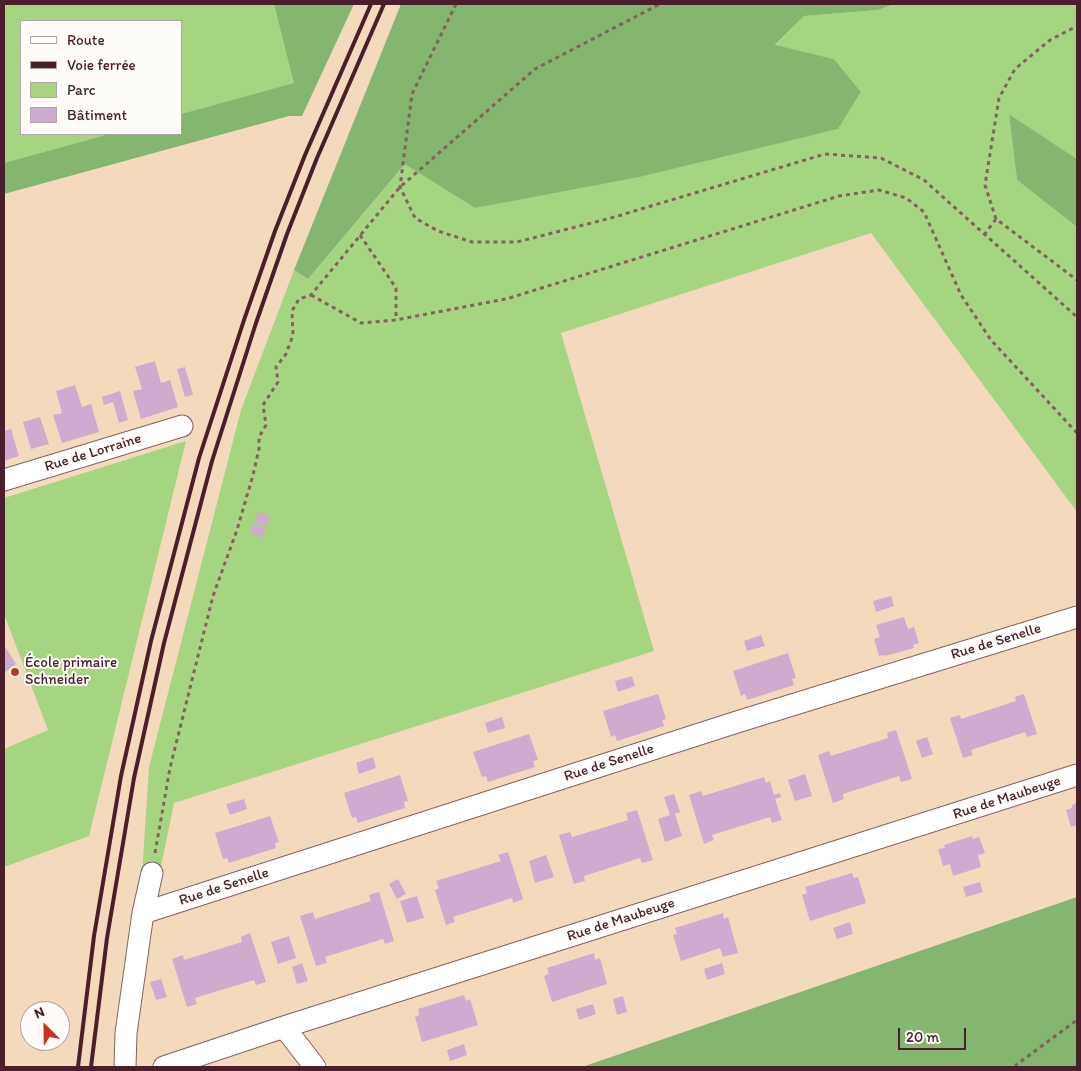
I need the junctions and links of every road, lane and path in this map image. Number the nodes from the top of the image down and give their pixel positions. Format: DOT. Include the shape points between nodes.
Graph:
graph roads {
  1 [pos="456,4"];
  2 [pos="660,4"];
  3 [pos="1077,26"];
  4 [pos="400,187"];
  5 [pos="996,219"];
  6 [pos="360,235"];
  7 [pos="984,235"];
  8 [pos="1077,280"];
  9 [pos="311,296"];
  10 [pos="1077,317"];
  11 [pos="396,320"];
  12 [pos="182,426"];
  13 [pos="1077,432"];
  14 [pos="4,480"];
  15 [pos="1077,617"];
  16 [pos="1077,775"];
  17 [pos="152,873"];
  18 [pos="143,914"];
  19 [pos="1077,1020"];
  20 [pos="284,1027"];
  21 [pos="125,1067"];
  22 [pos="164,1067"];
  23 [pos="315,1067"];
  24 [pos="1016,1067"];
  1 -- 4 [label="path" via="412,94"];
  2 -- 4 [label="path" via="535,69"];
  3 -- 5 [label="path" via="1050,40 1015,69 999,98 985,185"];
  4 -- 6 [label="path"];
  4 -- 7 [label="path" via="415,218 438,232 472,242 517,242 611,218 826,154 881,158 924,180"];
  5 -- 7 [label="path"];
  5 -- 8 [label="path"];
  6 -- 9 [label="path"];
  6 -- 11 [label="path" via="396,288"];
  7 -- 10 [label="path"];
  9 -- 11 [label="path" via="360,323"];
  9 -- 17 [label="path" via="299,300 292,311 293,335 286,354 276,367 278,382 263,404 266,424 259,437 253,475 237,530 212,596 170,768"];
  11 -- 13 [label="path" via="506,299 839,196 879,190 906,198 924,212 961,295 991,340"];
  12 -- 14 [label="street, Rue de Lorraine"];
  15 -- 18 [label="street, Rue de Senelle" via="737,722"];
  16 -- 20 [label="street, Rue de Maubeuge"];
  17 -- 18 [label="street"];
  18 -- 21 [label="street" via="126,1032"];
  19 -- 24 [label="path"];
  20 -- 22 [label="street, Rue de Maubeuge"];
  20 -- 23 [label="street"];
}
